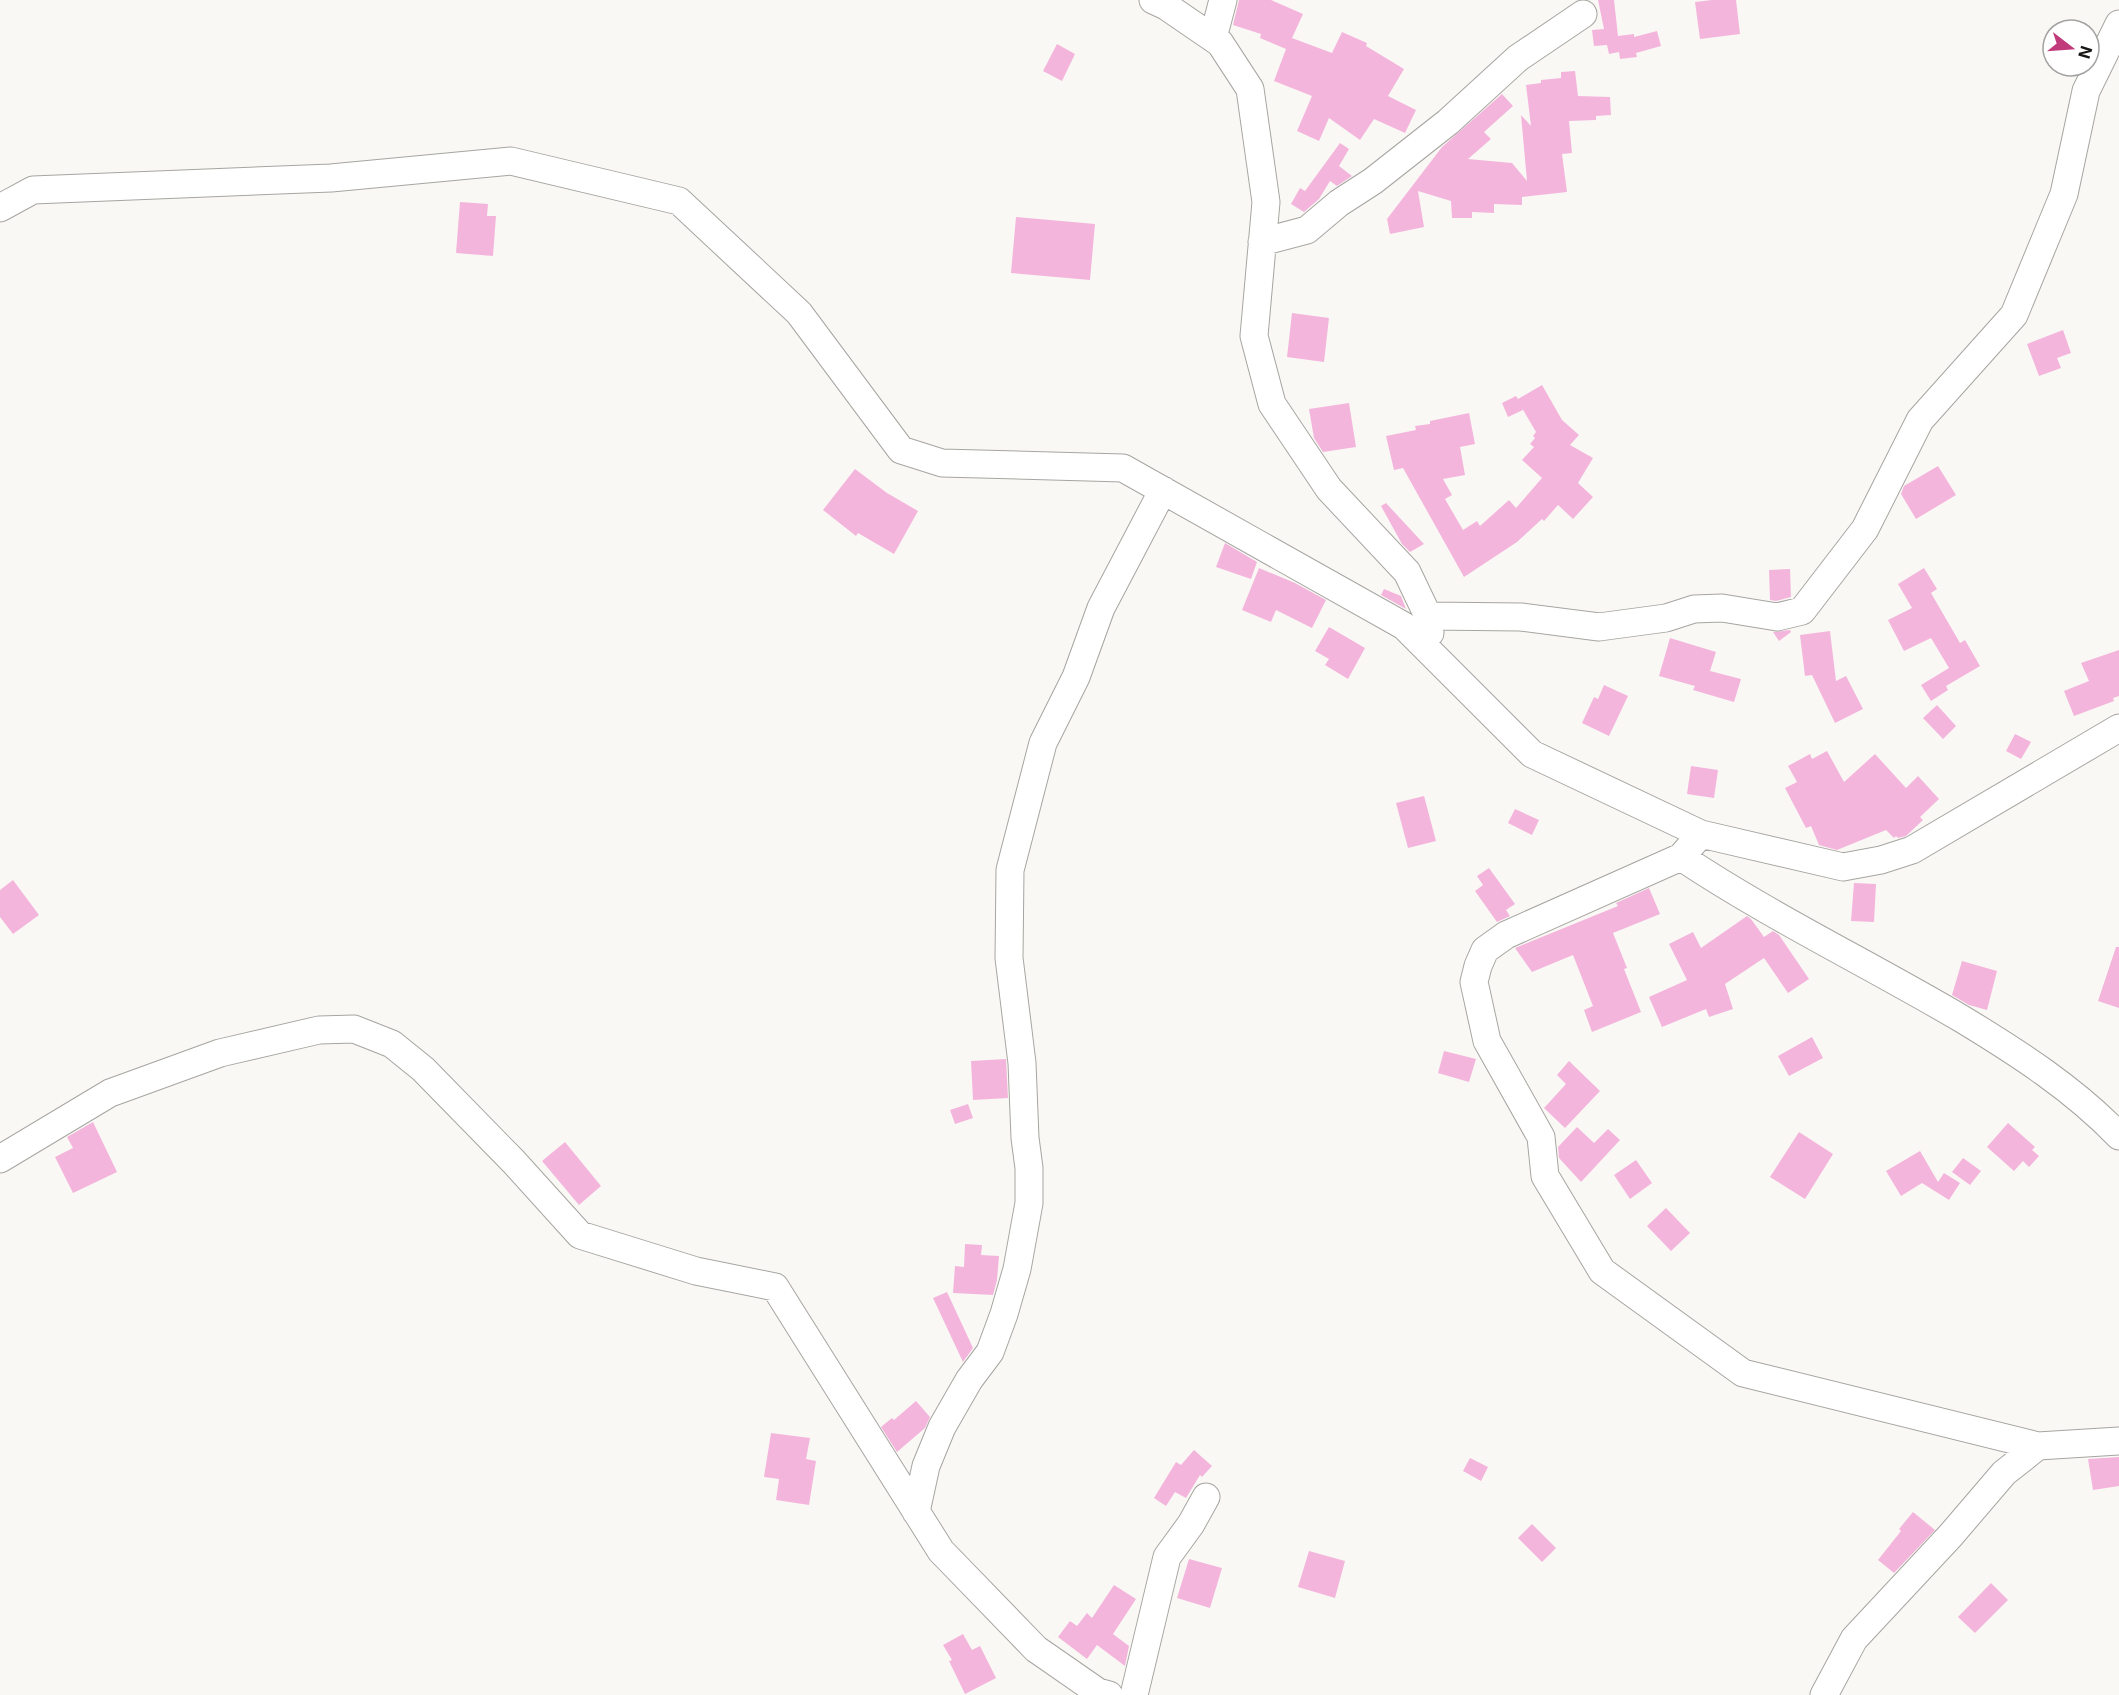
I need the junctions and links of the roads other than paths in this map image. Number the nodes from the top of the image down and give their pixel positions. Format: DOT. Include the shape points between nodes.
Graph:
graph roads {
  1 [pos="1153,0"];
  2 [pos="1223,0"];
  3 [pos="1583,14"];
  4 [pos="2119,24"];
  5 [pos="1213,38"];
  6 [pos="0,208"];
  7 [pos="1262,242"];
  8 [pos="1163,490"];
  9 [pos="1428,616"];
  10 [pos="1433,655"];
  11 [pos="2119,728"];
  12 [pos="1701,834"];
  13 [pos="1681,857"];
  14 [pos="2119,1136"];
  15 [pos="0,1159"];
  16 [pos="2119,1441"];
  17 [pos="2038,1446"];
  18 [pos="1206,1497"];
  19 [pos="916,1512"];
  20 [pos="1109,1695"];
  21 [pos="1134,1695"];
  22 [pos="1824,1695"];
  1 -- 5 [label="street"];
  2 -- 5 [label="street"];
  3 -- 7 [label="street" via="1518,58 1448,122 1307,230"];
  4 -- 9 [label="street" via="2086,91 2064,194 2014,315 1920,420 1864,529 1802,611 1777,617 1722,608 1694,609 1665,618 1599,627 1521,617"];
  5 -- 7 [label="street" via="1250,89 1266,202"];
  6 -- 8 [label="street" via="33,190 331,178 511,161 679,201 800,313 902,450 942,463 1123,468"];
  7 -- 9 [label="street" via="1254,336 1272,404 1329,489 1407,572"];
  8 -- 10 [label="street" via="1404,626"];
  8 -- 19 [label="street" via="1101,608 1076,677 1043,743 1010,870 1009,958 1022,1063 1029,1203 1004,1314 990,1352 942,1427 926,1466"];
  9 -- 10 [label="street"];
  10 -- 12 [label="street" via="1532,754"];
  11 -- 12 [label="street" via="1912,850 1881,860 1844,867"];
  12 -- 13 [label="street"];
  13 -- 14 [label="street" via="2010,1048 2094,1111"];
  13 -- 17 [label="street" via="1506,935 1485,951 1474,982 1488,1041 1541,1137 1545,1176 1602,1271 1743,1374"];
  15 -- 19 [label="street" via="110,1093 220,1053 319,1030 354,1029 392,1044 423,1069 580,1235 696,1271 775,1287"];
  16 -- 17 [label="street"];
  17 -- 22 [label="street" via="2004,1473 1854,1639"];
  18 -- 21 [label="street" via="1167,1557"];
  19 -- 20 [label="street" via="940,1551 1036,1649 1098,1692"];
}
